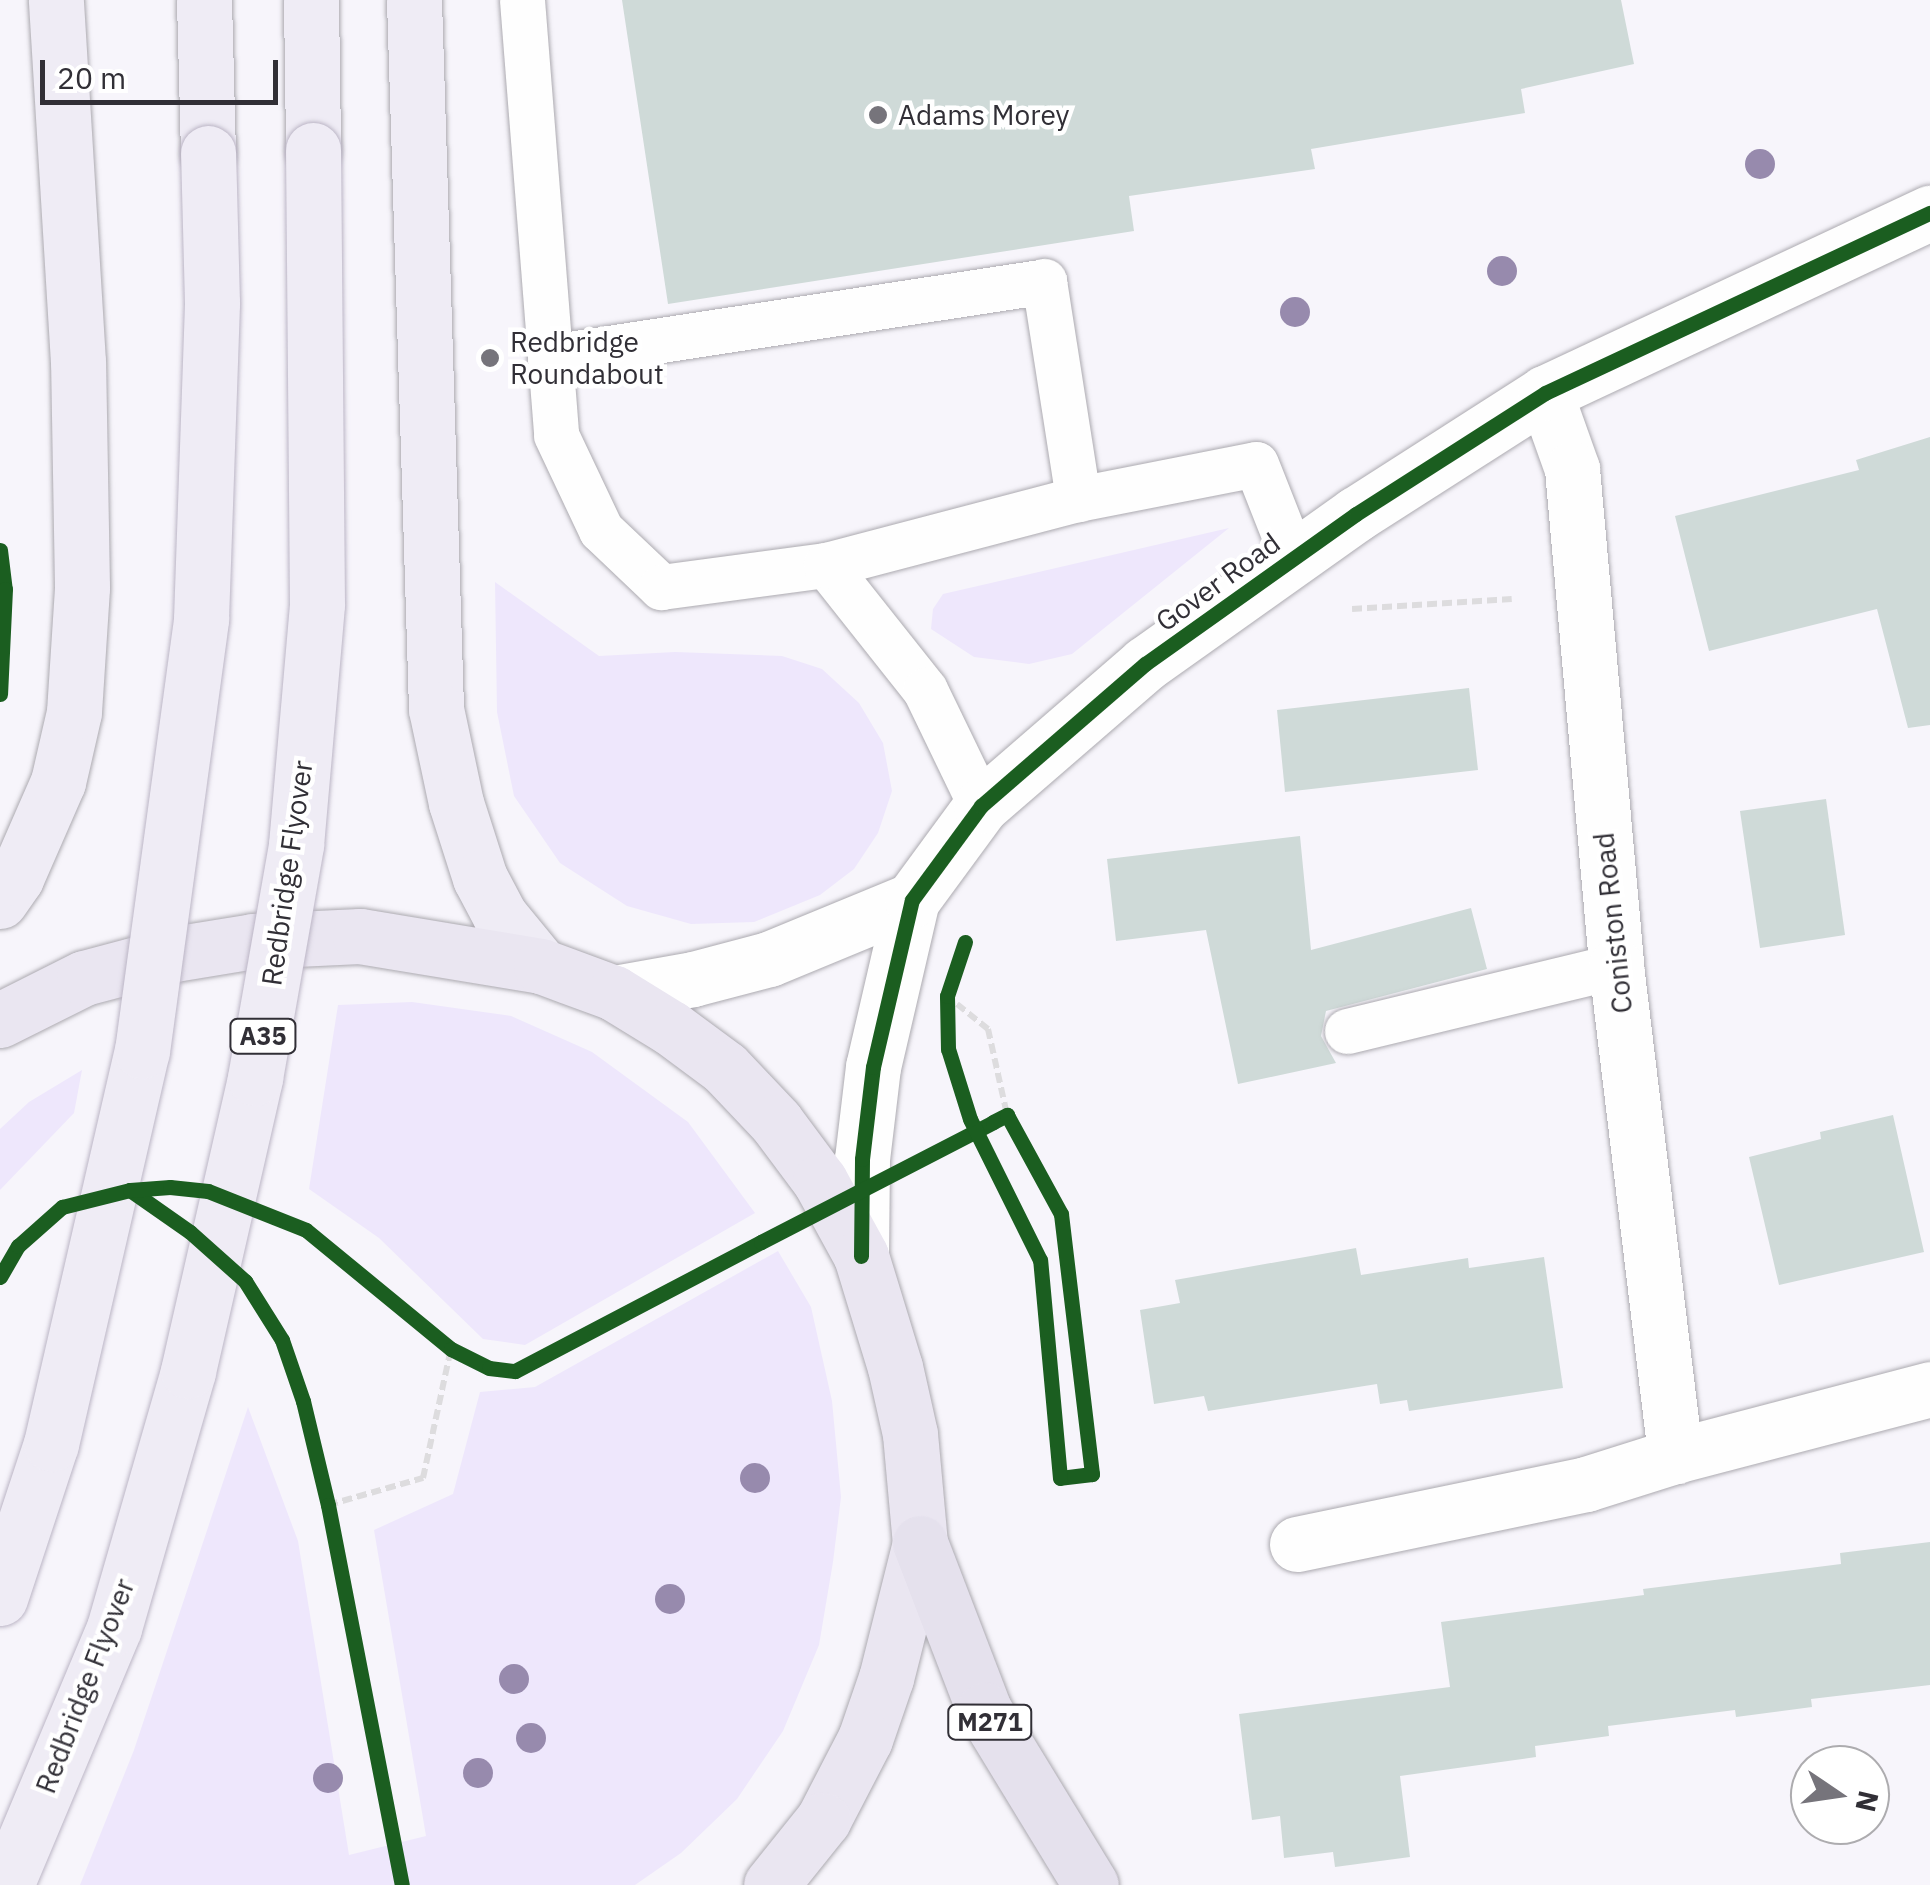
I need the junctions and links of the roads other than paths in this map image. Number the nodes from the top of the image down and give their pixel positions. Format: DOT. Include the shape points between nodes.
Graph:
graph roads {
  1 [pos="56,0"];
  2 [pos="204,0"];
  3 [pos="311,0"];
  4 [pos="414,0"];
  5 [pos="522,0"];
  6 [pos="1930,212"];
  7 [pos="550,357"];
  8 [pos="1545,393"];
  9 [pos="1078,499"];
  10 [pos="1293,558"];
  11 [pos="826,565"];
  12 [pos="981,806"];
  13 [pos="912,900"];
  14 [pos="0,901"];
  15 [pos="541,966"];
  16 [pos="1616,966"];
  17 [pos="614,993"];
  18 [pos="0,1020"];
  19 [pos="1347,1031"];
  20 [pos="861,1256"];
  21 [pos="1930,1389"];
  22 [pos="1675,1456"];
  23 [pos="920,1543"];
  24 [pos="1297,1544"];
  25 [pos="0,1598"];
  26 [pos="6,1885"];
  27 [pos="771,1885"];
  28 [pos="1091,1885"];
  1 -- 14 [label="main road" via="78,381 82,587 74,712 58,782"];
  2 -- 25 [label="main road, bridge" via="212,303 201,619 142,1051 51,1444"];
  3 -- 26 [label="main road, Redbridge Flyover / A35, bridge" via="317,604 296,844 256,1078 188,1371 114,1628"];
  4 -- 15 [label="main road" via="436,709 480,878 500,916"];
  5 -- 7 [label="lane"];
  6 -- 8 [label="street, Gover Road"];
  7 -- 9 [label="lane" via="1044,282"];
  7 -- 11 [label="lane" via="556,435 601,530 662,587"];
  8 -- 10 [label="street, Gover Road"];
  8 -- 16 [label="street, Coniston Road" via="1572,469"];
  9 -- 10 [label="lane" via="1256,464"];
  9 -- 11 [label="lane"];
  10 -- 12 [label="street, Gover Road" via="1145,664"];
  11 -- 12 [label="lane" via="925,690"];
  12 -- 13 [label="street, Gover Road"];
  13 -- 17 [label="street" via="769,959"];
  13 -- 20 [label="street, Gover Road" via="874,1066 862,1158"];
  15 -- 17 [label="highway"];
  15 -- 18 [label="highway" via="360,936 253,940 84,978"];
  16 -- 19 [label="lane"];
  16 -- 22 [label="street, Coniston Road"];
  17 -- 20 [label="highway" via="725,1068 776,1122 820,1181"];
  20 -- 23 [label="highway" via="910,1434"];
  21 -- 22 [label="street"];
  22 -- 24 [label="street" via="1586,1484"];
  23 -- 27 [label="highway" via="865,1738 824,1820"];
  23 -- 28 [label="highway, M271" via="984,1710"];
}
